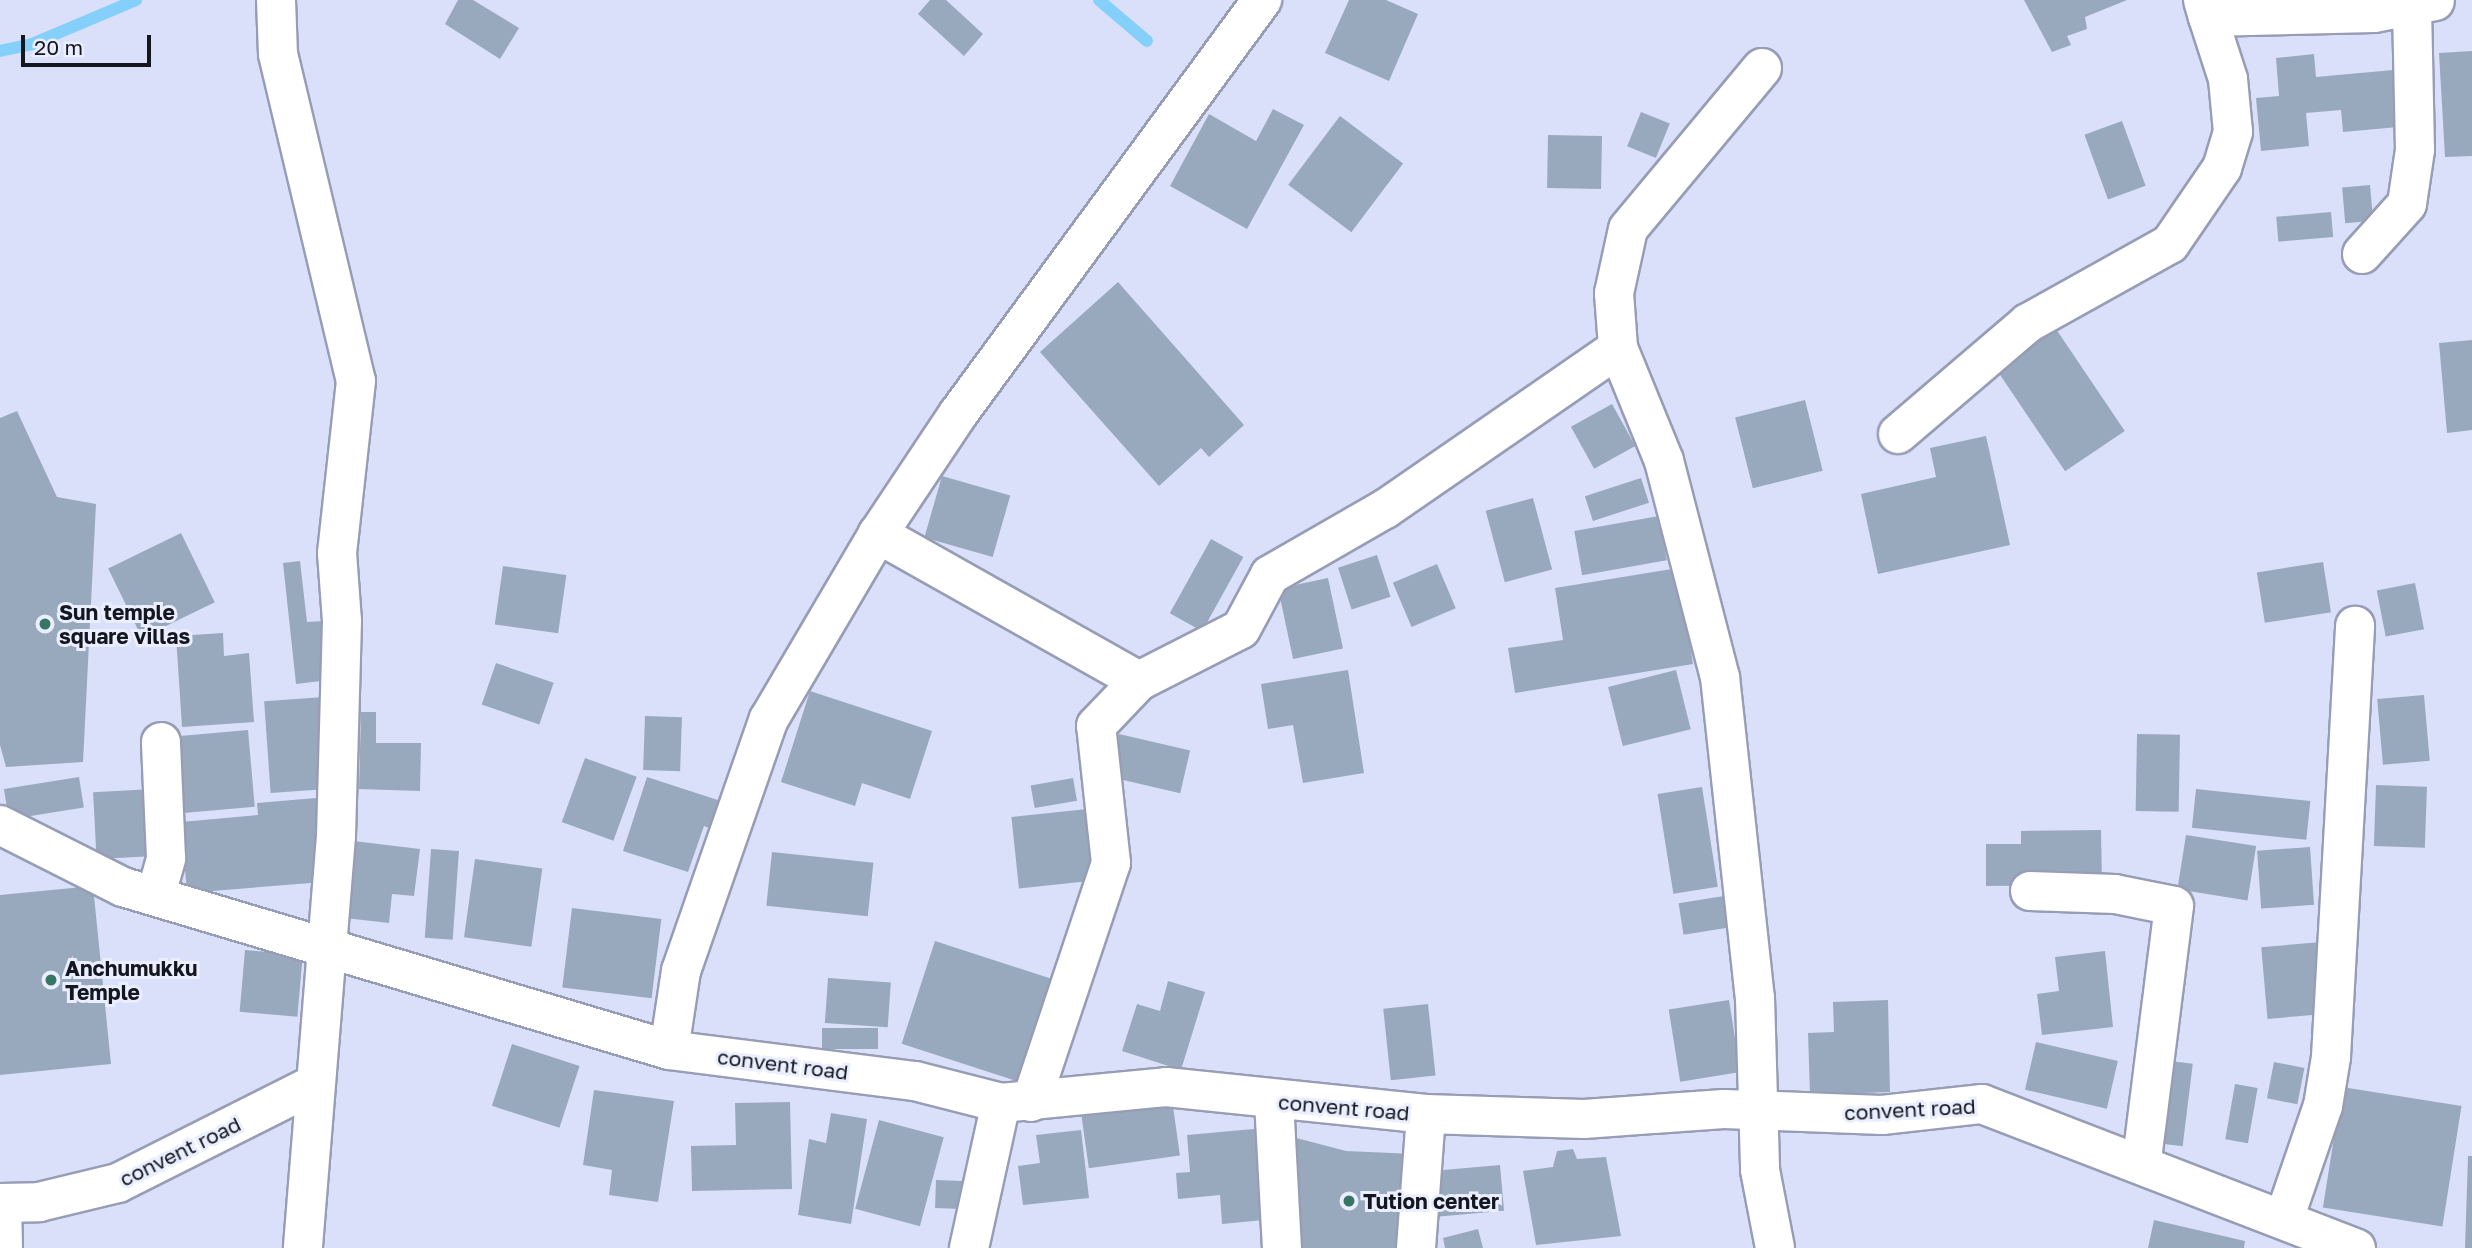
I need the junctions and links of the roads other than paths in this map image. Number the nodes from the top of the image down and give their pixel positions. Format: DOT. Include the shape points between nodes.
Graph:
graph roads {
  1 [pos="276,0"];
  2 [pos="1262,0"];
  3 [pos="2424,5"];
  4 [pos="2206,8"];
  5 [pos="1762,68"];
  6 [pos="2361,254"];
  7 [pos="1618,348"];
  8 [pos="1898,434"];
  9 [pos="878,534"];
  10 [pos="2355,626"];
  11 [pos="1139,681"];
  12 [pos="161,742"];
  13 [pos="0,825"];
  14 [pos="2030,891"];
  15 [pos="156,894"];
  16 [pos="326,948"];
  17 [pos="669,1050"];
  18 [pos="313,1085"];
  19 [pos="1274,1101"];
  20 [pos="1016,1103"];
  21 [pos="1757,1111"];
  22 [pos="1426,1114"];
  23 [pos="2142,1161"];
  24 [pos="1,1203"];
  25 [pos="2284,1219"];
  26 [pos="3,1248"];
  27 [pos="303,1248"];
  28 [pos="969,1248"];
  29 [pos="1282,1248"];
  30 [pos="1416,1248"];
  31 [pos="1776,1248"];
  32 [pos="2356,1248"];
  1 -- 16 [label="street" via="278,54 356,381 337,552 342,621 336,836"];
  2 -- 9 [label="street" via="958,414"];
  3 -- 4 [label="street"];
  3 -- 6 [label="street" via="2416,150 2407,204"];
  4 -- 8 [label="street" via="2228,79 2233,132 2222,168 2170,244 2028,323"];
  5 -- 7 [label="street" via="1628,229 1614,293"];
  7 -- 11 [label="street" via="1385,509 1270,575 1241,629"];
  7 -- 21 [label="street" via="1664,461 1720,677 1755,998"];
  9 -- 11 [label="street"];
  9 -- 17 [label="street" via="769,719 681,971"];
  10 -- 25 [label="street" via="2331,1057 2323,1106"];
  11 -- 20 [label="street" via="1096,726 1111,863"];
  12 -- 15 [label="street" via="166,858"];
  13 -- 15 [label="street, convent road" via="122,887"];
  14 -- 23 [label="street" via="2115,894 2174,906"];
  15 -- 16 [label="street, convent road"];
  16 -- 17 [label="street, convent road"];
  16 -- 18 [label="street"];
  17 -- 20 [label="street, convent road" via="915,1081"];
  18 -- 24 [label="street, convent road" via="118,1183 39,1202"];
  18 -- 27 [label="street"];
  19 -- 20 [label="street, convent road" via="1166,1087"];
  19 -- 22 [label="street, convent road"];
  19 -- 29 [label="street"];
  20 -- 28 [label="street"];
  21 -- 22 [label="street, convent road" via="1584,1119"];
  21 -- 23 [label="street, convent road" via="1882,1115 1982,1104"];
  21 -- 31 [label="street" via="1760,1170"];
  22 -- 30 [label="street"];
  23 -- 25 [label="street, convent road"];
  24 -- 26 [label="street"];
  25 -- 32 [label="street, convent road"];
}
